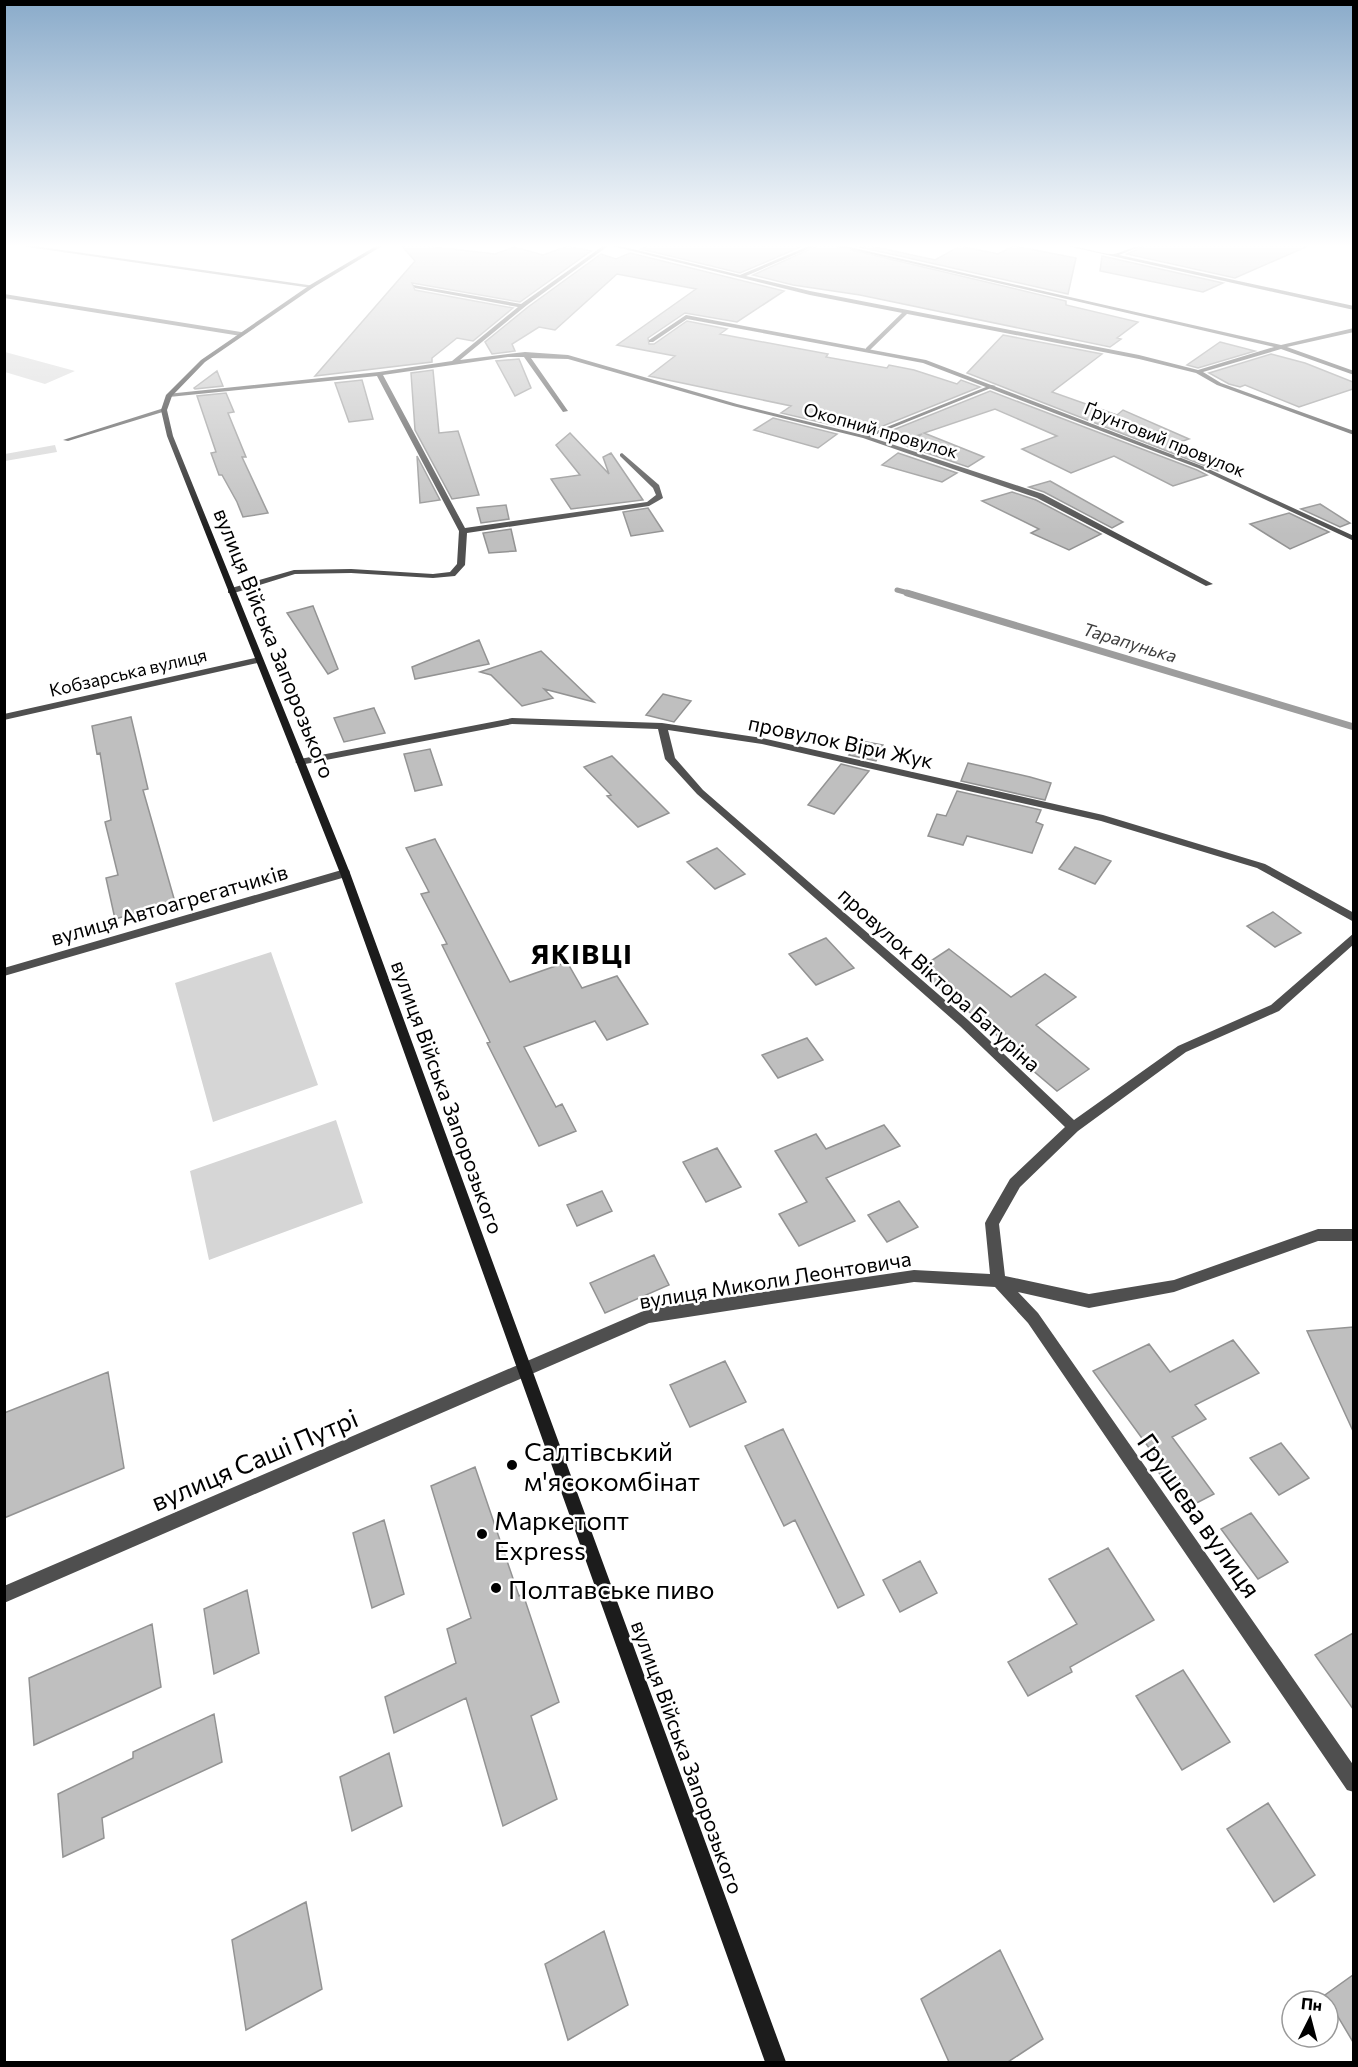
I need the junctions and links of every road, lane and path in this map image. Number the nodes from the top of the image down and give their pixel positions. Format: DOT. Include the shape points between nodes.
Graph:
graph roads {
  1 [pos="229,342"];
  2 [pos="477,342"];
  3 [pos="831,342"];
  4 [pos="875,342"];
  5 [pos="1064,342"];
  6 [pos="1261,342"];
  7 [pos="1300,342"];
  8 [pos="1281,347"];
  9 [pos="868,349"];
  10 [pos="525,354"];
  11 [pos="453,362"];
  12 [pos="1198,372"];
  13 [pos="1353,373"];
  14 [pos="379,374"];
  15 [pos="993,386"];
  16 [pos="169,395"];
  17 [pos="164,410"];
  18 [pos="565,411"];
  19 [pos="1353,433"];
  20 [pos="865,437"];
  21 [pos="66,440"];
  22 [pos="622,455"];
  23 [pos="463,531"];
  24 [pos="1353,539"];
  25 [pos="1209,584"];
  26 [pos="231,591"];
  27 [pos="259,660"];
  28 [pos="4,717"];
  29 [pos="662,726"];
  30 [pos="300,762"];
  31 [pos="345,873"];
  32 [pos="1353,918"];
  33 [pos="1353,937"];
  34 [pos="4,972"];
  35 [pos="1073,1127"];
  36 [pos="1353,1235"];
  37 [pos="998,1281"];
  38 [pos="525,1370"];
  39 [pos="4,1595"];
  40 [pos="1353,1783"];
  41 [pos="776,2062"];
  1 -- 16 [label="street" via="203,361"];
  2 -- 11 [label="street"];
  3 -- 9 [label="street, Ґрунтовий провулок"];
  4 -- 9 [label="street"];
  5 -- 12 [label="street"];
  6 -- 8 [label="street"];
  7 -- 8 [label="street"];
  8 -- 12 [label="street"];
  8 -- 13 [label="street"];
  9 -- 15 [label="street, Ґрунтовий провулок" via="924,362"];
  10 -- 11 [label="street, Окопний провулок"];
  10 -- 18 [label="street"];
  10 -- 20 [label="street, Окопний провулок" via="568,357"];
  11 -- 14 [label="street, Окопний провулок"];
  12 -- 19 [label="street" via="1219,384"];
  14 -- 16 [label="street, Окопний провулок"];
  14 -- 23 [label="street"];
  15 -- 20 [label="street"];
  15 -- 24 [label="street, Ґрунтовий провулок" via="1200,467"];
  16 -- 17 [label="street"];
  17 -- 21 [label="street"];
  17 -- 26 [label="street, вулиця Війська Запорозького" via="170,436"];
  20 -- 25 [label="street, Окопний провулок" via="1040,496"];
  22 -- 23 [label="street" via="656,486 660,496 649,504"];
  23 -- 26 [label="street" via="462,565 452,574 294,572"];
  26 -- 27 [label="street, вулиця Війська Запорозького"];
  27 -- 28 [label="street, Кобзарська вулиця"];
  27 -- 30 [label="street, вулиця Війська Запорозького"];
  29 -- 30 [label="street, провулок Віри Жук" via="512,721"];
  29 -- 32 [label="street, провулок Віри Жук" via="762,741 1103,818 1261,866"];
  29 -- 35 [label="street, провулок Віктора Батуріна" via="670,759 700,792 963,1023"];
  30 -- 31 [label="street, вулиця Війська Запорозького"];
  31 -- 34 [label="street, вулиця Автоагрегатчиків"];
  31 -- 38 [label="street, вулиця Війська Запорозького"];
  33 -- 35 [label="street" via="1275,1008 1182,1049"];
  35 -- 37 [label="street" via="1014,1183 992,1222"];
  36 -- 37 [label="street, вулиця Миколи Леонтовича" via="1318,1235 1174,1286 1089,1301"];
  37 -- 38 [label="street, вулиця Миколи Леонтовича" via="914,1276 648,1317"];
  37 -- 40 [label="street, Грушева вулиця" via="1033,1318"];
  38 -- 39 [label="street, вулиця Саші Путрі"];
  38 -- 41 [label="street, вулиця Війська Запорозького"];
}
